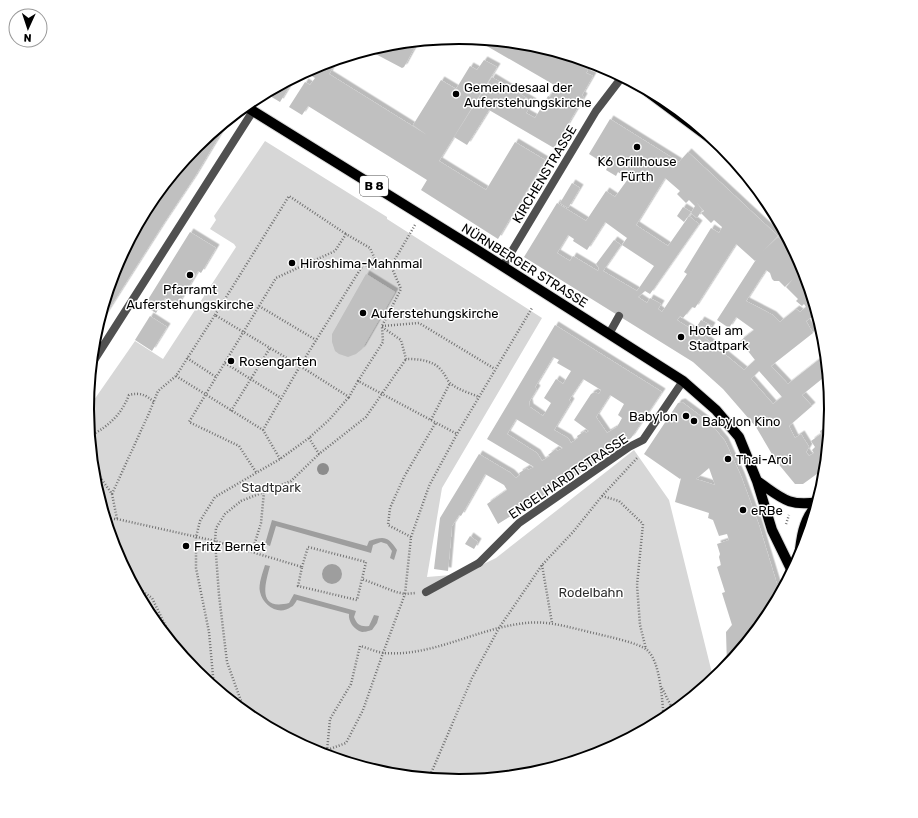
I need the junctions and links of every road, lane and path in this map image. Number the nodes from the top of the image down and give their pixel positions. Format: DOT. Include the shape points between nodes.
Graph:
graph roads {
  1 [pos="619,81"];
  2 [pos="251,109"];
  3 [pos="246,113"];
  4 [pos="421,215"];
  5 [pos="346,234"];
  6 [pos="378,266"];
  7 [pos="391,266"];
  8 [pos="503,266"];
  9 [pos="259,306"];
  10 [pos="532,308"];
  11 [pos="215,315"];
  12 [pos="618,316"];
  13 [pos="382,326"];
  14 [pos="244,331"];
  15 [pos="609,334"];
  16 [pos="316,340"];
  17 [pos="270,348"];
  18 [pos="98,353"];
  19 [pos="187,358"];
  20 [pos="406,359"];
  21 [pos="225,363"];
  22 [pos="300,366"];
  23 [pos="495,370"];
  24 [pos="176,376"];
  25 [pos="216,377"];
  26 [pos="251,379"];
  27 [pos="358,381"];
  28 [pos="683,381"];
  29 [pos="450,383"];
  30 [pos="383,393"];
  31 [pos="205,395"];
  32 [pos="348,397"];
  33 [pos="479,397"];
  34 [pos="281,398"];
  35 [pos="154,402"];
  36 [pos="231,411"];
  37 [pos="431,420"];
  38 [pos="436,422"];
  39 [pos="263,430"];
  40 [pos="95,433"];
  41 [pos="457,434"];
  42 [pos="309,438"];
  43 [pos="644,440"];
  44 [pos="319,454"];
  45 [pos="280,459"];
  46 [pos="256,472"];
  47 [pos="101,478"];
  48 [pos="757,481"];
  49 [pos="264,492"];
  50 [pos="112,494"];
  51 [pos="602,496"];
  52 [pos="812,503"];
  53 [pos="790,511"];
  54 [pos="111,519"];
  55 [pos="117,519"];
  56 [pos="786,524"];
  57 [pos="196,537"];
  58 [pos="411,538"];
  59 [pos="215,541"];
  60 [pos="252,552"];
  61 [pos="789,564"];
  62 [pos="542,565"];
  63 [pos="302,567"];
  64 [pos="362,579"];
  65 [pos="143,592"];
  66 [pos="426,592"];
  67 [pos="405,594"];
  68 [pos="552,623"];
  69 [pos="166,626"];
  70 [pos="499,628"];
  71 [pos="646,649"];
  72 [pos="383,653"];
  73 [pos="213,679"];
  74 [pos="661,685"];
  75 [pos="241,702"];
  76 [pos="671,706"];
  77 [pos="663,711"];
  78 [pos="327,749"];
  79 [pos="329,750"];
  80 [pos="431,773"];
  1 -- 8 [label="street, KIRCHENSTRASSE" via="596,112"];
  2 -- 4 [label="main road, NÜRNBERGER STRASSE / B 8"];
  3 -- 18 [label="street"];
  4 -- 7 [label="path"];
  4 -- 8 [label="main road, NÜRNBERGER STRASSE / B 8"];
  5 -- 6 [label="path" via="370,248"];
  5 -- 9 [label="path" via="335,251 276,278"];
  5 -- 11 [label="path" via="289,196"];
  6 -- 7 [label="path"];
  6 -- 16 [label="path" via="363,265"];
  7 -- 13 [label="path" via="401,289"];
  8 -- 15 [label="main road, NÜRNBERGER STRASSE / B 8"];
  9 -- 14 [label="path"];
  9 -- 16 [label="path"];
  10 -- 23 [label="path"];
  11 -- 14 [label="path"];
  11 -- 19 [label="path"];
  12 -- 15 [label="street"];
  13 -- 20 [label="path" via="401,340"];
  13 -- 23 [label="path" via="419,323"];
  13 -- 27 [label="path" via="383,342"];
  14 -- 17 [label="path"];
  14 -- 21 [label="path"];
  15 -- 28 [label="main road, NÜRNBERGER STRASSE / B 8"];
  16 -- 22 [label="path"];
  17 -- 22 [label="path"];
  17 -- 26 [label="path"];
  19 -- 24 [label="path"];
  19 -- 25 [label="path"];
  20 -- 29 [label="path" via="423,360 433,364"];
  20 -- 30 [label="path"];
  21 -- 25 [label="path"];
  21 -- 26 [label="path"];
  22 -- 32 [label="path"];
  22 -- 34 [label="path"];
  23 -- 33 [label="path"];
  24 -- 31 [label="path"];
  24 -- 35 [label="path" via="158,392"];
  25 -- 31 [label="path"];
  26 -- 34 [label="path"];
  26 -- 36 [label="path"];
  27 -- 30 [label="path"];
  27 -- 32 [label="path"];
  28 -- 43 [label="street, ENGELHARDTSTRASSE"];
  28 -- 48 [label="main road, NÜRNBERGER STRASSE / B 8" via="716,410 739,437"];
  29 -- 33 [label="path"];
  29 -- 37 [label="path"];
  30 -- 37 [label="path"];
  30 -- 44 [label="path" via="366,418"];
  31 -- 36 [label="path"];
  31 -- 46 [label="path" via="189,422 239,446"];
  32 -- 42 [label="path" via="329,420"];
  33 -- 41 [label="path"];
  34 -- 39 [label="path"];
  35 -- 40 [label="path" via="147,395 129,395 125,407 114,420"];
  35 -- 50 [label="path"];
  36 -- 39 [label="path"];
  37 -- 38 [label="path"];
  38 -- 41 [label="path"];
  38 -- 58 [label="path" via="404,477 390,508 388,525"];
  39 -- 45 [label="path"];
  41 -- 58 [label="path" via="429,486"];
  42 -- 44 [label="path"];
  42 -- 45 [label="path"];
  43 -- 51 [label="path" via="642,453"];
  43 -- 66 [label="street, ENGELHARDTSTRASSE" via="628,448 519,523 479,563"];
  44 -- 49 [label="path" via="291,481"];
  45 -- 46 [label="path"];
  46 -- 57 [label="path" via="216,496 200,521"];
  47 -- 50 [label="path"];
  48 -- 52 [label="main road" via="784,500 803,504"];
  48 -- 61 [label="main road, B 8" via="772,530"];
  49 -- 59 [label="path" via="241,501 225,514 216,528"];
  49 -- 60 [label="path" via="261,523"];
  50 -- 55 [label="path"];
  51 -- 62 [label="path"];
  51 -- 71 [label="path" via="619,501 643,524 637,585 640,625"];
  53 -- 56 [label="path"];
  54 -- 55 [label="path"];
  55 -- 57 [label="path"];
  57 -- 59 [label="path"];
  57 -- 73 [label="path" via="196,568 210,632"];
  58 -- 67 [label="path"];
  59 -- 60 [label="path"];
  59 -- 75 [label="path" via="227,662"];
  60 -- 63 [label="path"];
  62 -- 68 [label="path"];
  62 -- 70 [label="path"];
  63 -- 64 [label="path" via="308,547 366,562"];
  63 -- 64 [label="path" via="298,586 357,600"];
  64 -- 67 [label="path"];
  65 -- 69 [label="path" via="152,598"];
  66 -- 67 [label="path"];
  67 -- 72 [label="path"];
  68 -- 70 [label="path" via="527,623"];
  68 -- 71 [label="path" via="626,641"];
  70 -- 72 [label="path" via="424,651"];
  70 -- 80 [label="path" via="472,678"];
  71 -- 74 [label="path" via="653,660"];
  72 -- 78 [label="path" via="360,646 351,684 330,719"];
  72 -- 79 [label="path" via="363,710 346,743"];
  74 -- 76 [label="path"];
  74 -- 77 [label="path"];
}
